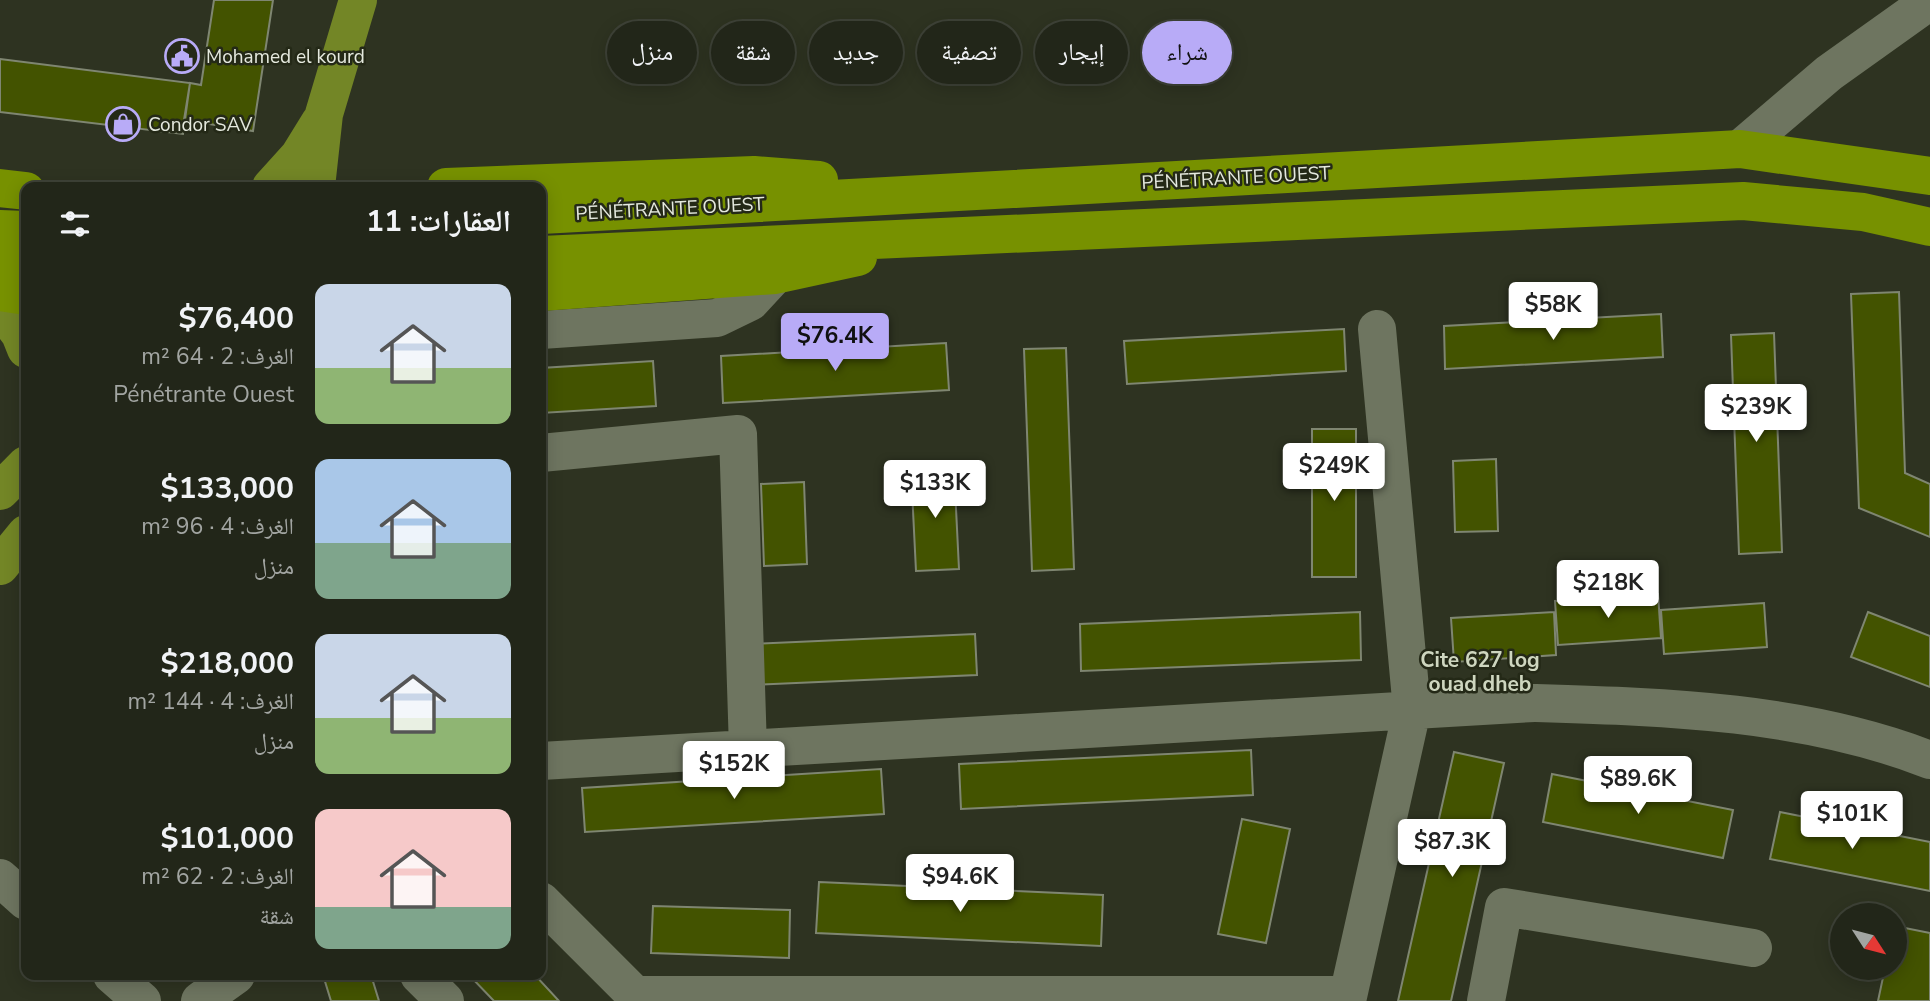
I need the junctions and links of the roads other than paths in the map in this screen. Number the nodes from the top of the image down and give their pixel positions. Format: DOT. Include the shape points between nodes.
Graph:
graph roads {
  1 [pos="358,0"];
  2 [pos="1930,1"];
  3 [pos="324,114"];
  4 [pos="1740,149"];
  5 [pos="1930,176"];
  6 [pos="276,182"];
  7 [pos="317,182"];
  8 [pos="546,183"];
  9 [pos="0,188"];
  10 [pos="21,190"];
  11 [pos="901,195"];
  12 [pos="546,215"];
  13 [pos="1930,227"];
  14 [pos="0,229"];
  15 [pos="21,230"];
  16 [pos="922,237"];
  17 [pos="546,255"];
  18 [pos="0,264"];
  19 [pos="21,265"];
  20 [pos="775,275"];
  21 [pos="0,292"];
  22 [pos="546,292"];
  23 [pos="21,295"];
  24 [pos="0,307"];
  25 [pos="1377,329"];
  26 [pos="546,330"];
  27 [pos="21,336"];
  28 [pos="546,453"];
  29 [pos="21,540"];
  30 [pos="0,566"];
  31 [pos="1412,710"];
  32 [pos="748,748"];
  33 [pos="1930,760"];
  34 [pos="546,761"];
  35 [pos="0,878"];
  36 [pos="21,897"];
  37 [pos="546,906"];
  38 [pos="1753,948"];
  39 [pos="118,980"];
  40 [pos="229,980"];
  41 [pos="424,980"];
  42 [pos="1347,998"];
  43 [pos="142,1001"];
  44 [pos="200,1001"];
  45 [pos="445,1001"];
  46 [pos="1486,1001"];
  1 -- 3 [label="main road"];
  2 -- 4 [label="street" via="1829,73"];
  3 -- 6 [label="main road" via="299,156"];
  3 -- 7 [label="main road"];
  4 -- 5 [label="highway, PÉNÉTRANTE OUEST"];
  4 -- 11 [label="highway, PÉNÉTRANTE OUEST"];
  8 -- 11 [label="highway" via="754,175 832,181"];
  9 -- 10 [label="highway"];
  11 -- 12 [label="highway, PÉNÉTRANTE OUEST"];
  13 -- 16 [label="highway" via="1863,212 1743,201"];
  14 -- 15 [label="highway"];
  16 -- 17 [label="highway"];
  16 -- 20 [label="highway"];
  18 -- 19 [label="highway"];
  20 -- 22 [label="highway"];
  20 -- 26 [label="street" via="750,302 717,318"];
  21 -- 23 [label="highway"];
  24 -- 27 [label="main road"];
  25 -- 31 [label="street"];
  28 -- 32 [label="street" via="738,434"];
  29 -- 30 [label="main road"];
  31 -- 32 [label="street"];
  31 -- 33 [label="street" via="1534,703 1670,708 1809,726"];
  31 -- 42 [label="street"];
  32 -- 34 [label="street"];
  35 -- 36 [label="street"];
  37 -- 42 [label="street" via="635,995"];
  38 -- 46 [label="street" via="1504,907"];
  39 -- 43 [label="street"];
  40 -- 44 [label="street"];
  41 -- 45 [label="street"];
}
